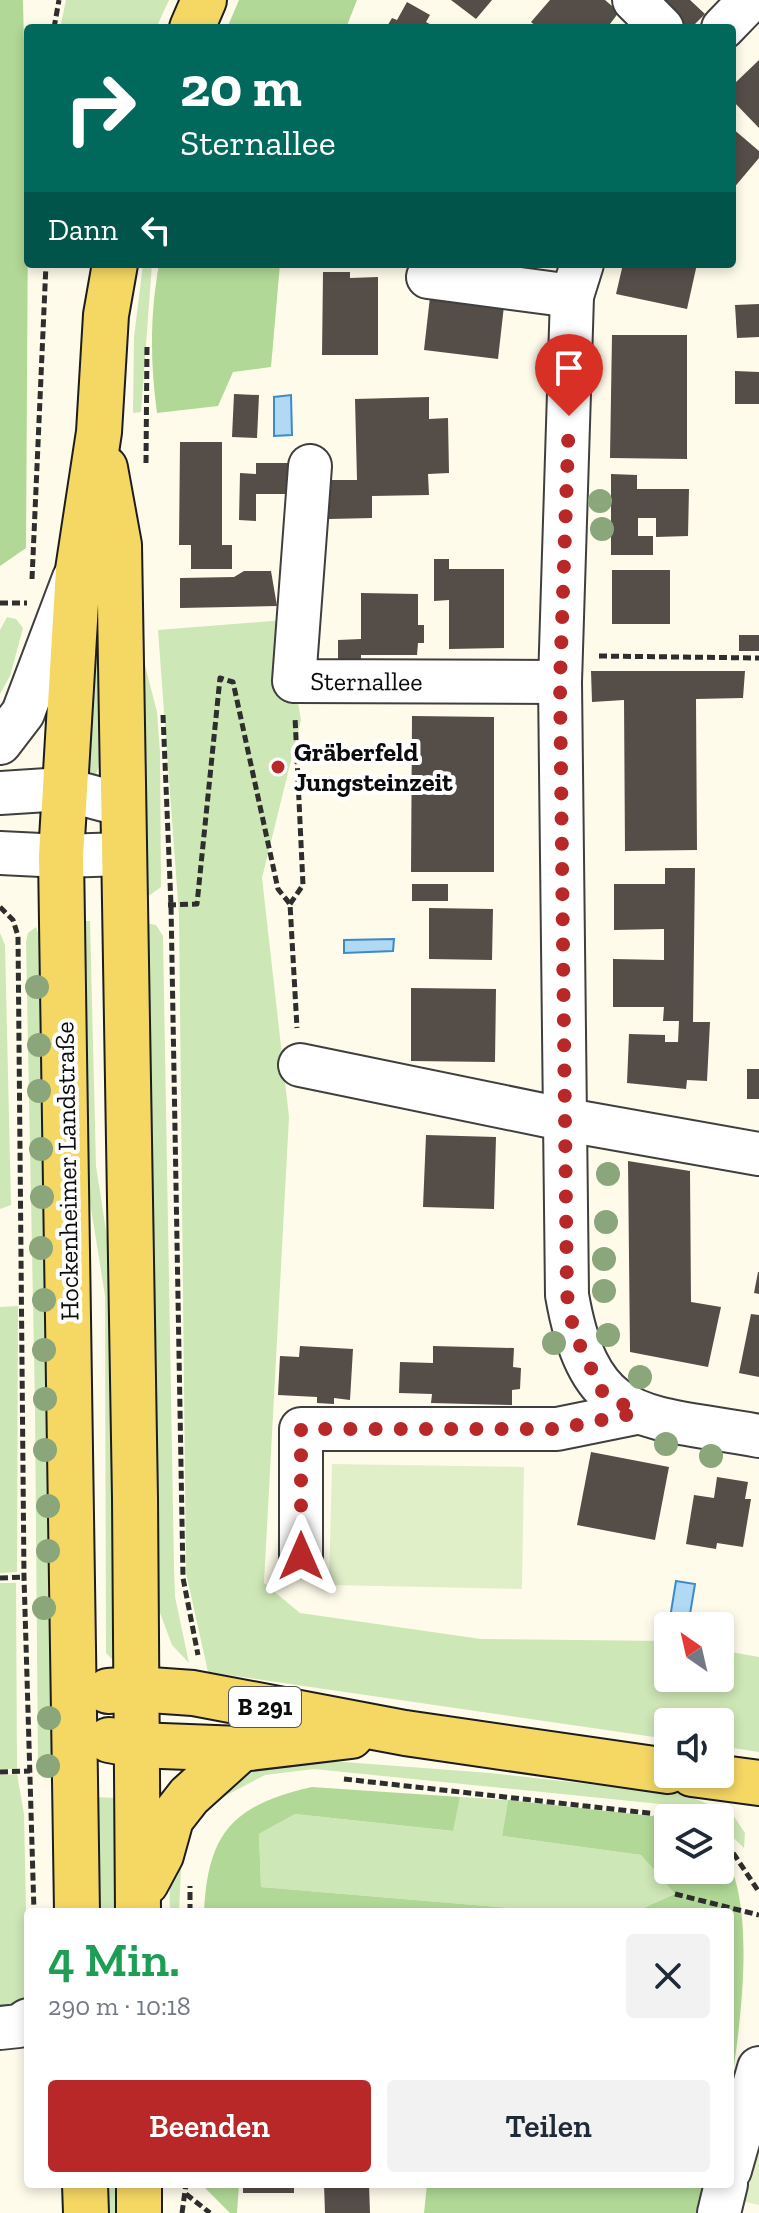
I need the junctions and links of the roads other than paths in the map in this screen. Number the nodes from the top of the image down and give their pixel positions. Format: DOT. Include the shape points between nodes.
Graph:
graph roads {
  1 [pos="204,0"];
  2 [pos="634,0"];
  3 [pos="194,24"];
  4 [pos="658,24"];
  5 [pos="114,268"];
  6 [pos="428,277"];
  7 [pos="577,280"];
  8 [pos="99,432"];
  9 [pos="310,466"];
  10 [pos="78,570"];
  11 [pos="561,669"];
  12 [pos="0,743"];
  13 [pos="63,789"];
  14 [pos="0,793"];
  15 [pos="123,805"];
  16 [pos="0,853"];
  17 [pos="124,854"];
  18 [pos="61,856"];
  19 [pos="300,1065"];
  20 [pos="567,1120"];
  21 [pos="759,1154"];
  22 [pos="636,1413"];
  23 [pos="759,1436"];
  24 [pos="301,1556"];
  25 [pos="136,1689"];
  26 [pos="74,1711"];
  27 [pos="393,1731"];
  28 [pos="136,1745"];
  29 [pos="241,1749"];
  30 [pos="654,1769"];
  31 [pos="734,1780"];
  32 [pos="759,1783"];
  33 [pos="138,1906"];
  34 [pos="77,1908"];
  35 [pos="24,2023"];
  36 [pos="0,2028"];
  37 [pos="759,2068"];
  38 [pos="734,2156"];
  39 [pos="85,2188"];
  40 [pos="139,2188"];
  41 [pos="725,2188"];
  42 [pos="86,2213"];
  43 [pos="139,2213"];
  44 [pos="719,2213"];
  1 -- 3 [label="main road"];
  2 -- 4 [label="street"];
  5 -- 8 [label="main road, Hockenheimer Landstraße"];
  6 -- 7 [label="street"];
  7 -- 11 [label="street"];
  8 -- 10 [label="main road, Hockenheimer Landstraße"];
  8 -- 15 [label="main road, Hockenheimer Landstraße" via="119,545"];
  9 -- 11 [label="street, Sternallee" via="294,681"];
  10 -- 12 [label="street" via="23,713"];
  10 -- 13 [label="main road, Hockenheimer Landstraße"];
  11 -- 20 [label="street"];
  13 -- 14 [label="street"];
  13 -- 15 [label="street"];
  13 -- 18 [label="main road, Hockenheimer Landstraße"];
  15 -- 17 [label="main road, Hockenheimer Landstraße"];
  16 -- 18 [label="street"];
  17 -- 18 [label="street"];
  17 -- 25 [label="main road, Hockenheimer Landstraße"];
  18 -- 26 [label="main road, Hockenheimer Landstraße"];
  19 -- 20 [label="street"];
  20 -- 21 [label="street"];
  20 -- 22 [label="street" via="567,1295 574,1333 602,1391"];
  22 -- 23 [label="street"];
  22 -- 24 [label="street" via="557,1429 301,1429"];
  25 -- 26 [label="main road, B 291" via="112,1690"];
  25 -- 27 [label="main road, B 291" via="193,1693"];
  25 -- 28 [label="main road, Hockenheimer Landstraße / B 291"];
  26 -- 28 [label="main road, B 291" via="88,1729 112,1742"];
  26 -- 34 [label="main road, Hockenheimer Landstraße"];
  27 -- 29 [label="main road, B 291"];
  27 -- 30 [label="main road, B 291"];
  28 -- 29 [label="main road, B 291"];
  28 -- 33 [label="main road, Hockenheimer Landstraße / B 291"];
  29 -- 33 [label="main road, B 291" via="171,1819"];
  31 -- 32 [label="main road"];
  35 -- 36 [label="street"];
  37 -- 38 [label="street"];
  39 -- 42 [label="main road"];
  40 -- 43 [label="main road"];
  41 -- 44 [label="street"];
}
